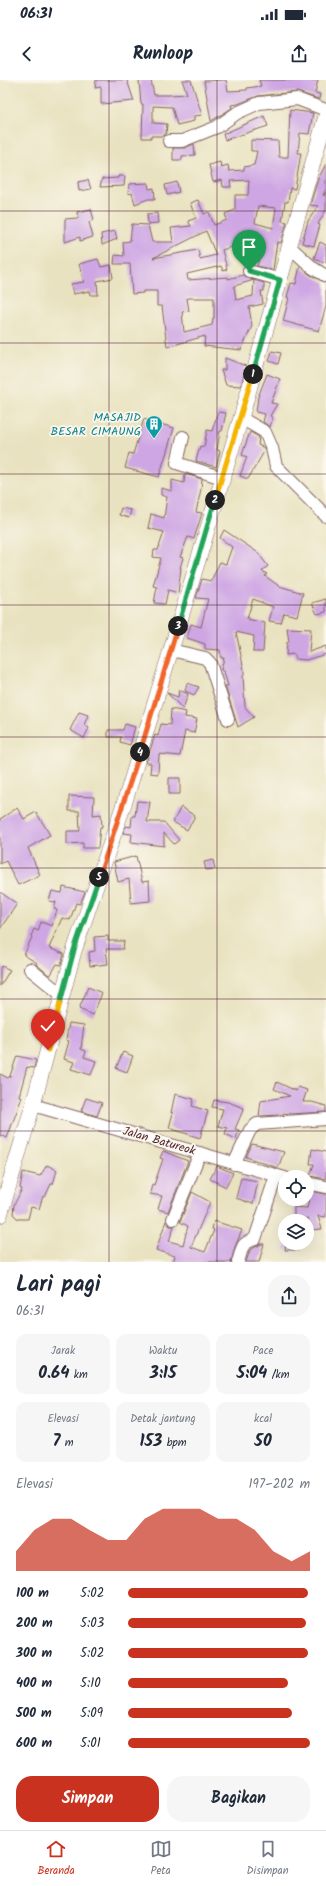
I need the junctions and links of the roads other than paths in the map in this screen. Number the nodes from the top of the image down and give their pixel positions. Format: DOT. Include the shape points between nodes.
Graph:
graph roads {
  1 [pos="326,110"];
  2 [pos="326,116"];
  3 [pos="169,141"];
  4 [pos="290,247"];
  5 [pos="249,271"];
  6 [pos="326,276"];
  7 [pos="280,280"];
  8 [pos="241,418"];
  9 [pos="183,437"];
  10 [pos="222,478"];
  11 [pos="326,516"];
  12 [pos="171,650"];
  13 [pos="228,719"];
  14 [pos="30,969"];
  15 [pos="62,995"];
  16 [pos="33,1104"];
  17 [pos="326,1119"];
  18 [pos="200,1153"];
  19 [pos="234,1164"];
  20 [pos="278,1176"];
  21 [pos="278,1184"];
  22 [pos="314,1184"];
  23 [pos="326,1187"];
  24 [pos="0,1215"];
  25 [pos="173,1219"];
  26 [pos="238,1262"];
  1 -- 3 [label="street" via="296,99 259,103 237,113 217,127 182,141"];
  2 -- 4 [label="main road"];
  4 -- 6 [label="street"];
  4 -- 7 [label="main road"];
  5 -- 7 [label="street"];
  7 -- 8 [label="main road"];
  8 -- 10 [label="main road"];
  8 -- 11 [label="street" via="265,432 276,466"];
  9 -- 10 [label="street" via="177,463"];
  10 -- 12 [label="main road"];
  12 -- 13 [label="street" via="205,658 210,663"];
  12 -- 15 [label="main road" via="125,801 74,950"];
  14 -- 15 [label="street"];
  15 -- 16 [label="main road"];
  16 -- 18 [label="street, Jalan Batureok"];
  16 -- 24 [label="main road"];
  17 -- 19 [label="street" via="258,1124 250,1130"];
  18 -- 19 [label="street, Jalan Batureok"];
  18 -- 25 [label="street"];
  19 -- 20 [label="street, Jalan Batureok"];
  21 -- 26 [label="street" via="255,1239 244,1243"];
  22 -- 23 [label="street"];
}
